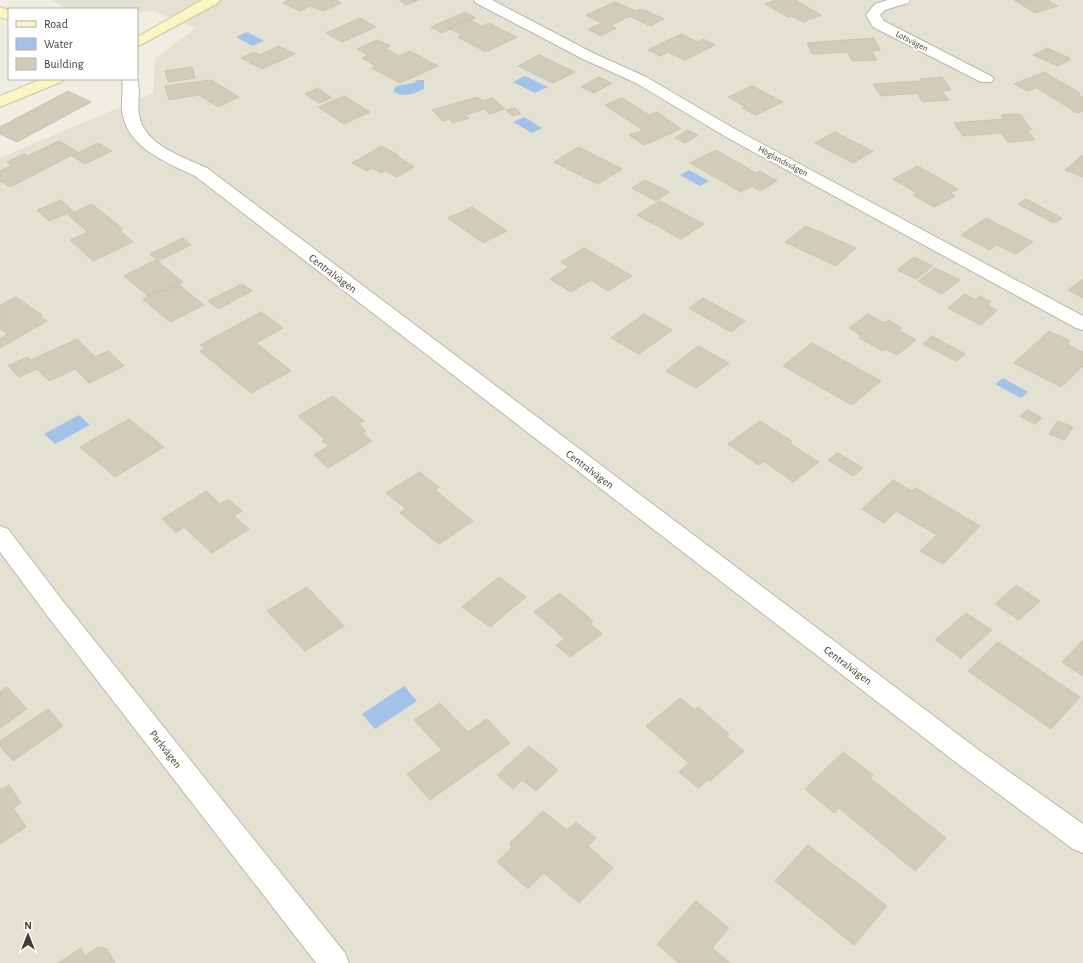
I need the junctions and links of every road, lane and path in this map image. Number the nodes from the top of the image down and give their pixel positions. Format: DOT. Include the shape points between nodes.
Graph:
graph roads {
  1 [pos="213,0"];
  2 [pos="481,0"];
  3 [pos="904,0"];
  4 [pos="183,15"];
  5 [pos="145,23"];
  6 [pos="138,43"];
  7 [pos="986,79"];
  8 [pos="27,80"];
  9 [pos="54,80"];
  10 [pos="129,80"];
  11 [pos="0,98"];
  12 [pos="0,102"];
  13 [pos="1083,324"];
  14 [pos="0,535"];
  15 [pos="1083,840"];
  16 [pos="334,963"];
  1 -- 4 [label="street"];
  2 -- 13 [label="street, Höglandsvägen" via="588,56 641,80 734,135"];
  3 -- 7 [label="street, Lotsvägen" via="880,7 873,14 878,24"];
  4 -- 5 [label="street"];
  4 -- 6 [label="street"];
  8 -- 11 [label="street"];
  9 -- 12 [label="street"];
  10 -- 15 [label="street, Centralvägen" via="131,117 137,131 155,149 201,172 971,759"];
  14 -- 16 [label="street, Parkvägen"];
}
